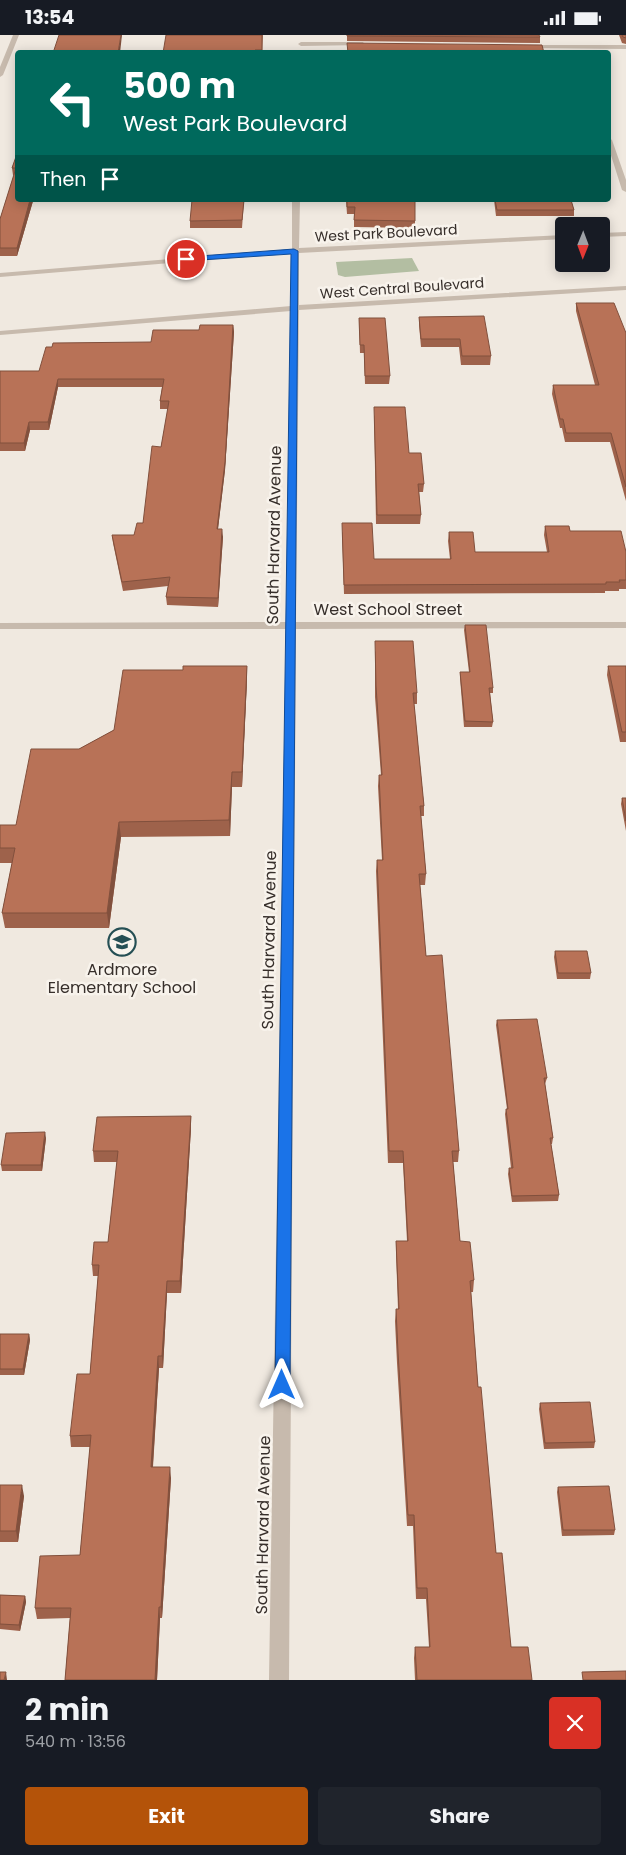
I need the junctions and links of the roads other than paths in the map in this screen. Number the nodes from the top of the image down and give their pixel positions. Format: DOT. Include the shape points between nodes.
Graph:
graph roads {
  1 [pos="16,35"];
  2 [pos="301,35"];
  3 [pos="301,44"];
  4 [pos="370,45"];
  5 [pos="518,46"];
  6 [pos="577,47"];
  7 [pos="626,47"];
  8 [pos="301,50"];
  9 [pos="0,75"];
  10 [pos="611,146"];
  11 [pos="626,190"];
  12 [pos="296,202"];
  13 [pos="626,234"];
  14 [pos="610,235"];
  15 [pos="555,237"];
  16 [pos="294,251"];
  17 [pos="0,275"];
  18 [pos="626,288"];
  19 [pos="295,308"];
  20 [pos="0,333"];
  21 [pos="290,625"];
  22 [pos="626,625"];
  23 [pos="0,626"];
  24 [pos="279,1680"];
  1 -- 9 [label="street"];
  2 -- 3 [label="street"];
  3 -- 4 [label="street"];
  3 -- 8 [label="street"];
  5 -- 6 [label="street"];
  6 -- 7 [label="street"];
  10 -- 11 [label="street"];
  12 -- 16 [label="street, South Harvard Avenue"];
  13 -- 14 [label="street"];
  15 -- 16 [label="street, West Park Boulevard"];
  16 -- 17 [label="street, West Park Boulevard"];
  16 -- 19 [label="street, South Harvard Avenue"];
  18 -- 19 [label="street, West Central Boulevard"];
  19 -- 20 [label="street, West Central Boulevard"];
  19 -- 21 [label="street, South Harvard Avenue"];
  21 -- 22 [label="street, West School Street"];
  21 -- 23 [label="street, West School Street"];
  21 -- 24 [label="street, South Harvard Avenue"];
}
